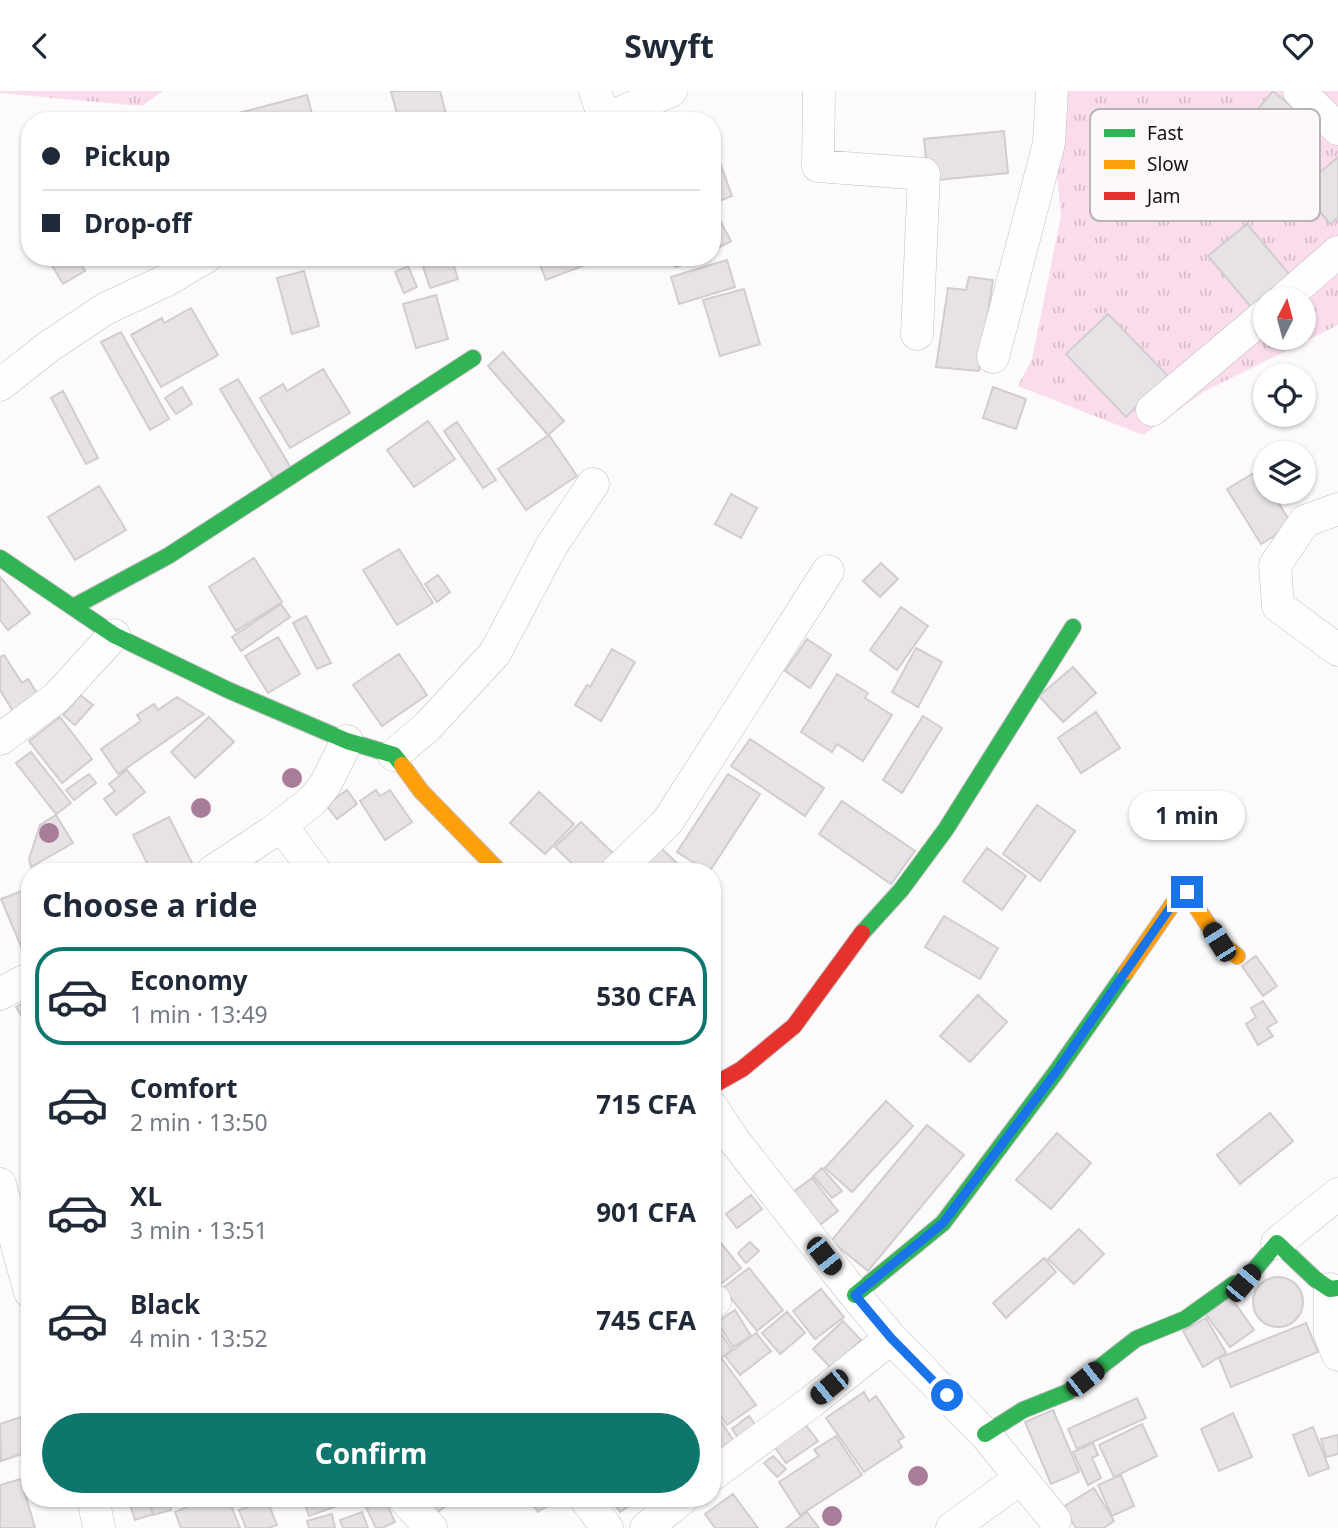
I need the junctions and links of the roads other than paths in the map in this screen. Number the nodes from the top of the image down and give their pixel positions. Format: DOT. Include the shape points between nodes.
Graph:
graph roads {
  1 [pos="671,91"];
  2 [pos="819,91"];
  3 [pos="1052,91"];
  4 [pos="1298,91"];
  5 [pos="1317,109"];
  6 [pos="604,112"];
  7 [pos="1320,112"];
  8 [pos="1338,129"];
  9 [pos="1338,252"];
  10 [pos="191,266"];
  11 [pos="1298,287"];
  12 [pos="1253,325"];
  13 [pos="917,334"];
  14 [pos="993,357"];
  15 [pos="473,358"];
  16 [pos="0,385"];
  17 [pos="1152,409"];
  18 [pos="593,484"];
  19 [pos="1338,509"];
  20 [pos="0,558"];
  21 [pos="828,571"];
  22 [pos="73,607"];
  23 [pos="1073,627"];
  24 [pos="114,635"];
  25 [pos="1338,650"];
  26 [pos="0,739"];
  27 [pos="347,741"];
  28 [pos="394,755"];
  29 [pos="281,825"];
  30 [pos="225,863"];
  31 [pos="309,863"];
  32 [pos="491,863"];
  33 [pos="625,863"];
  34 [pos="1237,956"];
  35 [pos="21,983"];
  36 [pos="0,994"];
  37 [pos="721,1081"];
  38 [pos="721,1121"];
  39 [pos="0,1184"];
  40 [pos="1338,1194"];
  41 [pos="1277,1243"];
  42 [pos="21,1260"];
  43 [pos="1334,1289"];
  44 [pos="855,1295"];
  45 [pos="891,1338"];
  46 [pos="1338,1355"];
  47 [pos="985,1434"];
  48 [pos="721,1468"];
  49 [pos="1021,1478"];
  50 [pos="95,1507"];
  51 [pos="411,1507"];
  52 [pos="592,1507"];
  53 [pos="672,1507"];
  54 [pos="1055,1520"];
  55 [pos="99,1528"];
  56 [pos="430,1528"];
  57 [pos="607,1528"];
  58 [pos="646,1528"];
  59 [pos="952,1528"];
  1 -- 6 [label="street"];
  2 -- 13 [label="street" via="818,166 924,174"];
  3 -- 14 [label="street" via="1049,142"];
  4 -- 5 [label="street"];
  7 -- 8 [label="street"];
  9 -- 11 [label="street"];
  10 -- 16 [label="street" via="105,309"];
  12 -- 17 [label="street"];
  15 -- 22 [label="street" via="168,557"];
  18 -- 28 [label="street" via="552,545 495,653 428,726"];
  19 -- 25 [label="street" via="1305,521 1275,565 1278,606"];
  20 -- 22 [label="street"];
  21 -- 33 [label="street" via="668,821"];
  22 -- 24 [label="street"];
  23 -- 37 [label="street" via="946,829 901,890 854,942 794,1026"];
  24 -- 26 [label="street" via="56,698"];
  24 -- 27 [label="street"];
  27 -- 28 [label="street"];
  27 -- 29 [label="street" via="312,801"];
  28 -- 32 [label="street" via="421,791"];
  29 -- 30 [label="street"];
  29 -- 31 [label="street"];
  34 -- 44 [label="street" via="1219,942 1187,892 1172,905 943,1223"];
  35 -- 36 [label="street"];
  38 -- 44 [label="street"];
  39 -- 42 [label="street"];
  40 -- 41 [label="street"];
  41 -- 43 [label="street" via="1315,1279"];
  41 -- 47 [label="street" via="1243,1283 1234,1284 1175,1325 1136,1339 1068,1392 1023,1409"];
  43 -- 46 [label="street" via="1330,1333"];
  44 -- 45 [label="street"];
  45 -- 47 [label="street"];
  45 -- 48 [label="street"];
  47 -- 49 [label="street"];
  49 -- 54 [label="street"];
  49 -- 59 [label="street"];
  50 -- 55 [label="street"];
  51 -- 56 [label="street"];
  52 -- 57 [label="street"];
  53 -- 58 [label="street"];
}
